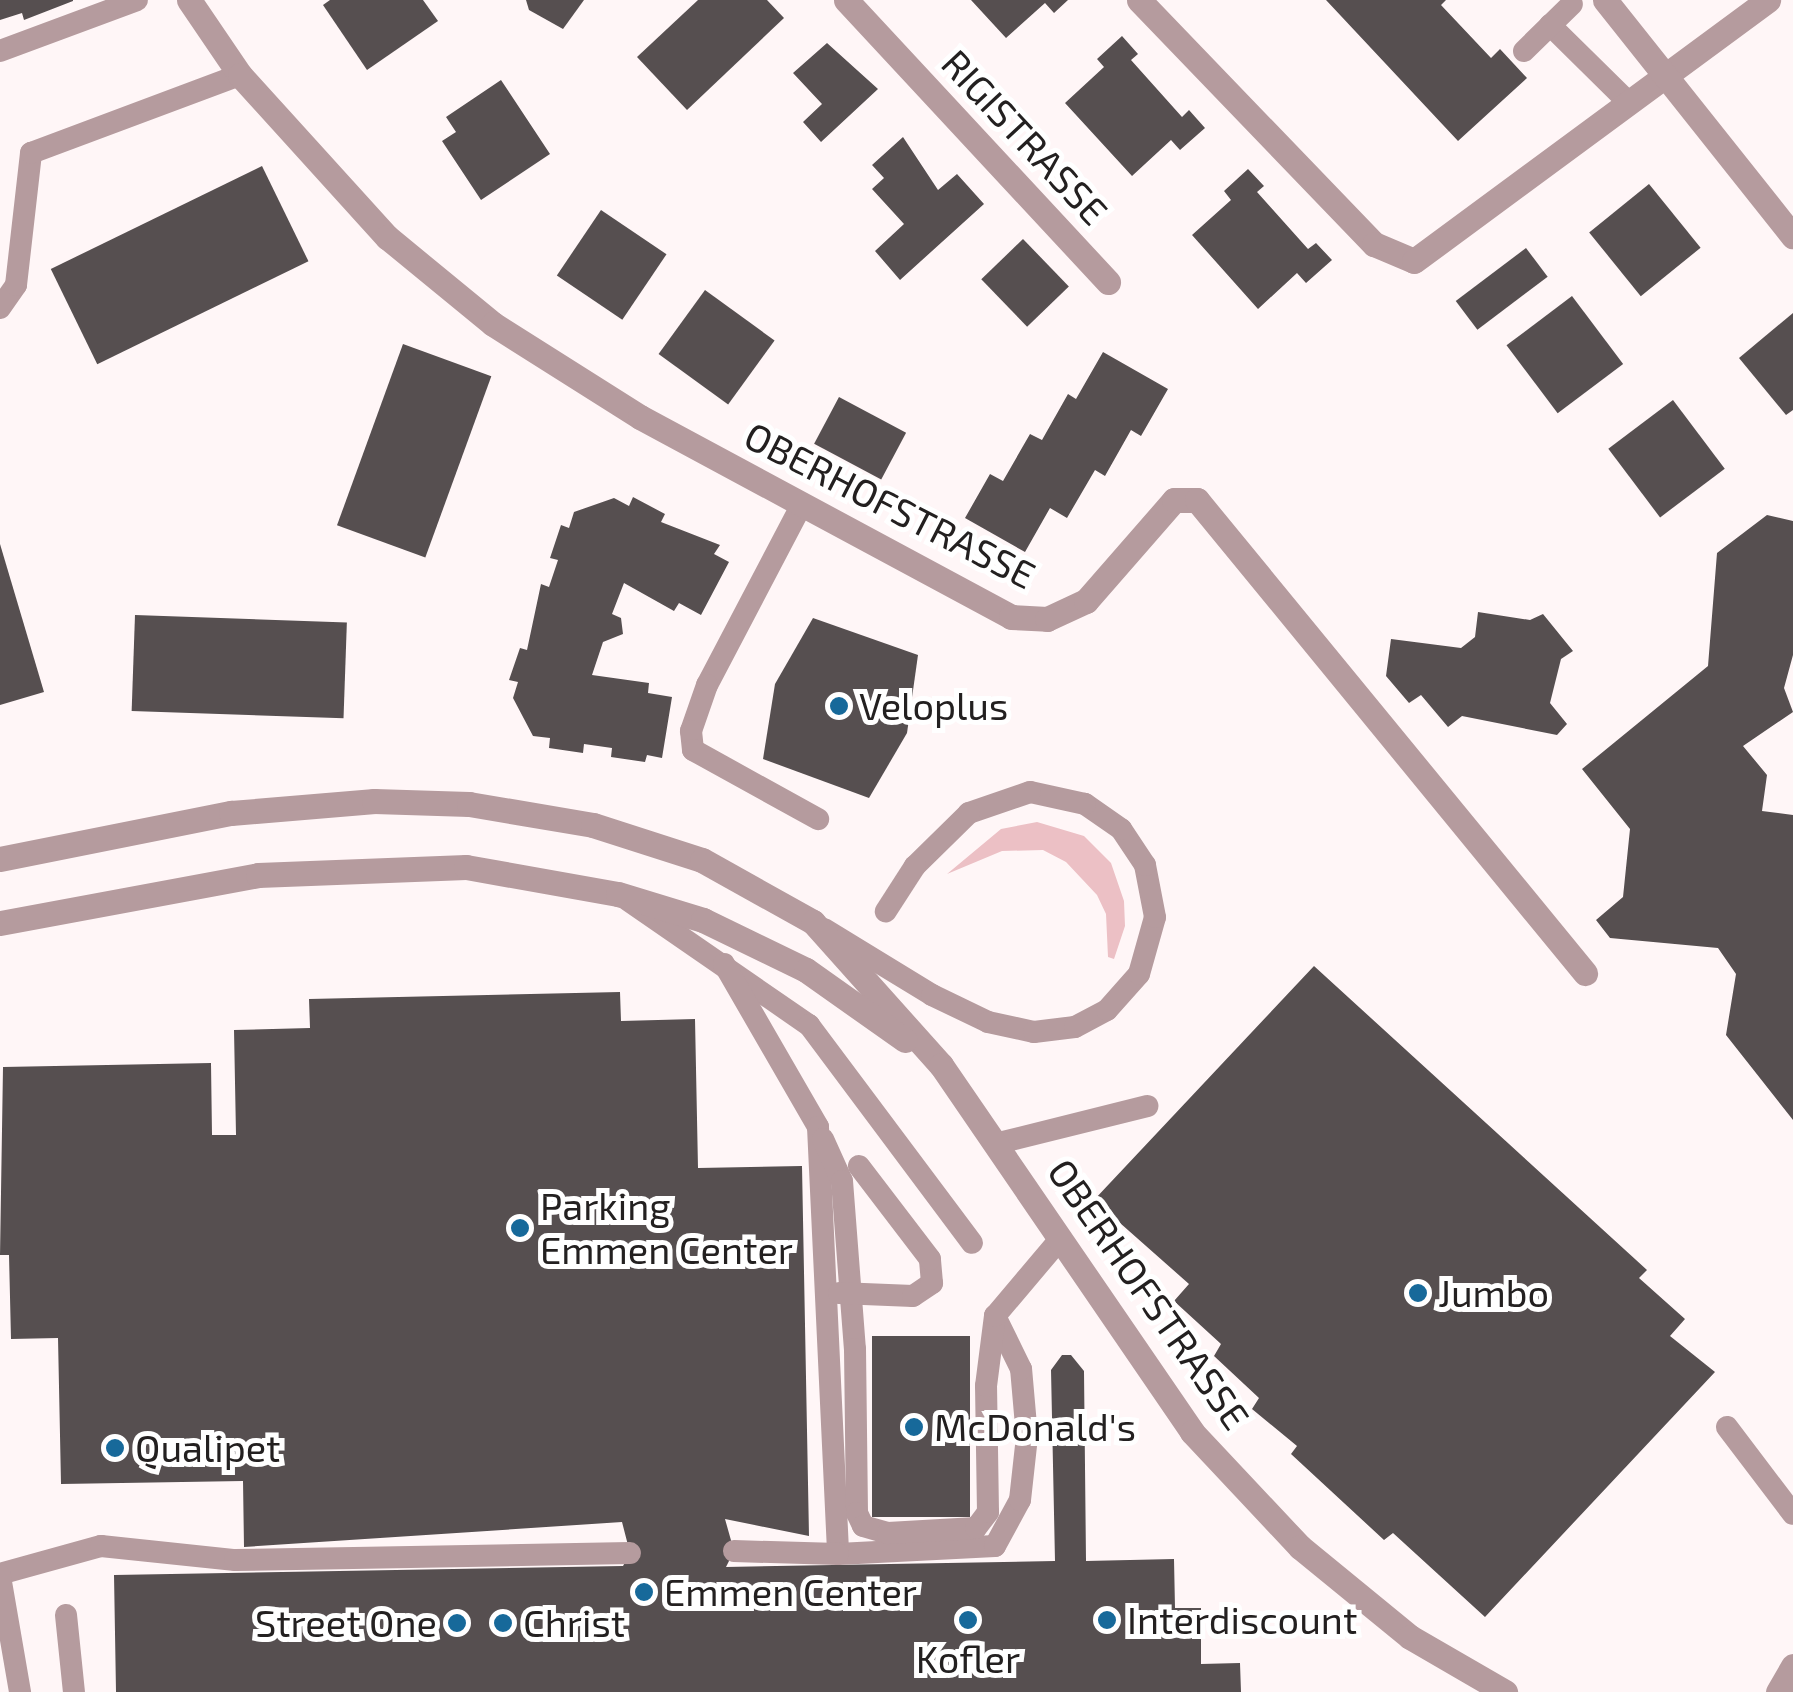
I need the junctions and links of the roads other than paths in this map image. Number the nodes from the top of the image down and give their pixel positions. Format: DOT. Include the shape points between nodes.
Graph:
graph roads {
  1 [pos="137,0"];
  2 [pos="189,0"];
  3 [pos="846,0"];
  4 [pos="1139,0"];
  5 [pos="1605,0"];
  6 [pos="1768,0"];
  7 [pos="1572,4"];
  8 [pos="1550,25"];
  9 [pos="0,52"];
  10 [pos="1524,52"];
  11 [pos="240,75"];
  12 [pos="1666,77"];
  13 [pos="1630,104"];
  14 [pos="1793,236"];
  15 [pos="1108,282"];
  16 [pos="0,308"];
  17 [pos="800,508"];
  18 [pos="818,818"];
  19 [pos="55,851"];
  20 [pos="0,859"];
  21 [pos="0,868"];
  22 [pos="618,894"];
  23 [pos="886,911"];
  24 [pos="812,922"];
  25 [pos="0,923"];
  26 [pos="724,964"];
  27 [pos="1585,972"];
  28 [pos="941,1065"];
  29 [pos="1147,1106"];
  30 [pos="818,1127"];
  31 [pos="999,1142"];
  32 [pos="859,1166"];
  33 [pos="1061,1238"];
  34 [pos="972,1244"];
  35 [pos="826,1292"];
  36 [pos="852,1293"];
  37 [pos="996,1316"];
  38 [pos="1727,1427"];
  39 [pos="1793,1514"];
  40 [pos="734,1552"];
  41 [pos="630,1554"];
  42 [pos="838,1554"];
  43 [pos="0,1575"];
  44 [pos="66,1616"];
  45 [pos="1793,1666"];
  46 [pos="20,1692"];
  47 [pos="74,1692"];
  48 [pos="1505,1692"];
  49 [pos="1778,1692"];
  1 -- 9 [label="lane"];
  2 -- 11 [label="street, OBERHOFSTRASSE"];
  3 -- 15 [label="street, RIGISTRASSE"];
  4 -- 13 [label="street" via="1374,244 1414,260"];
  5 -- 12 [label="street"];
  6 -- 12 [label="street"];
  7 -- 8 [label="lane"];
  8 -- 10 [label="lane"];
  8 -- 13 [label="lane"];
  11 -- 16 [label="lane" via="31,154 16,286"];
  11 -- 17 [label="street, OBERHOFSTRASSE" via="386,237 493,324 600,394"];
  12 -- 13 [label="street"];
  12 -- 14 [label="street"];
  17 -- 18 [label="lane" via="707,686 691,730 693,750"];
  17 -- 27 [label="street, OBERHOFSTRASSE" via="1011,617 1047,619 1086,601 1174,500 1197,500"];
  19 -- 20 [label="street"];
  19 -- 21 [label="street"];
  19 -- 24 [label="street, OBERHOFSTRASSE" via="231,813 374,801 469,804 593,825 702,860"];
  22 -- 25 [label="street, OBERHOFSTRASSE" via="466,867 258,875"];
  22 -- 26 [label="lane"];
  22 -- 28 [label="street, OBERHOFSTRASSE" via="702,920 806,970"];
  23 -- 24 [label="lane" via="916,866 969,813 1030,792 1086,804 1122,829 1145,865 1155,917 1138,974 1107,1010 1075,1027 1034,1032 988,1022 932,995"];
  24 -- 28 [label="street, OBERHOFSTRASSE"];
  26 -- 30 [label="lane"];
  26 -- 34 [label="lane" via="808,1025"];
  28 -- 31 [label="street, OBERHOFSTRASSE"];
  29 -- 31 [label="lane"];
  30 -- 35 [label="lane"];
  30 -- 36 [label="lane" via="842,1182"];
  31 -- 33 [label="street, OBERHOFSTRASSE"];
  32 -- 36 [label="lane" via="930,1259 932,1283 913,1296"];
  33 -- 37 [label="lane"];
  33 -- 48 [label="street, OBERHOFSTRASSE" via="1192,1432 1300,1547 1410,1638"];
  35 -- 36 [label="lane"];
  35 -- 42 [label="lane"];
  36 -- 37 [label="lane" via="857,1512 863,1526 888,1533 976,1528 988,1512 986,1386"];
  37 -- 42 [label="lane" via="1021,1369 1027,1437 1020,1500 995,1546"];
  38 -- 39 [label="lane"];
  40 -- 42 [label="lane"];
  41 -- 43 [label="lane" via="235,1560 101,1546"];
  43 -- 46 [label="lane"];
  44 -- 47 [label="lane"];
  45 -- 49 [label="street"];
}
